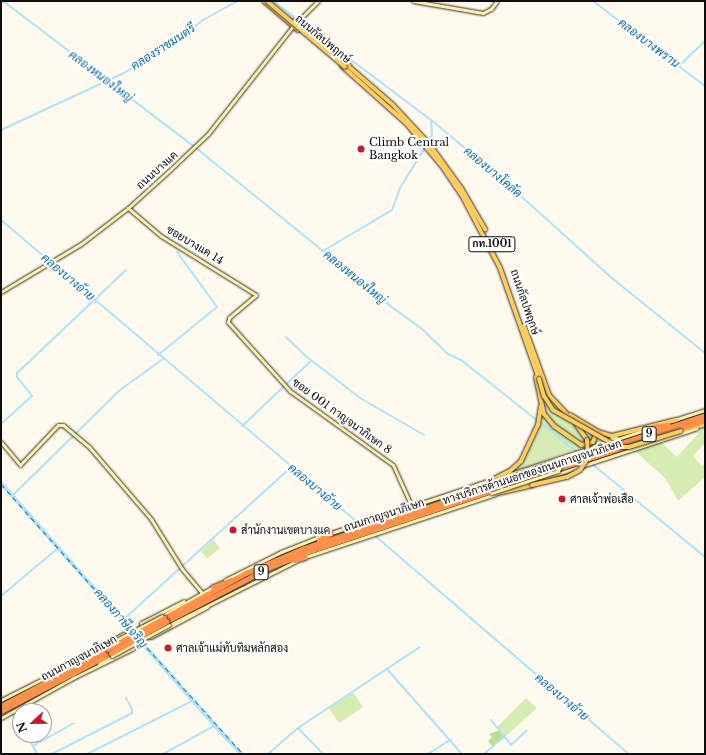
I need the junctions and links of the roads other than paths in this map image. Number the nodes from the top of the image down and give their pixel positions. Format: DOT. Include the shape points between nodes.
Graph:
graph roads {
  1 [pos="264,1"];
  2 [pos="269,1"];
  3 [pos="318,1"];
  4 [pos="412,1"];
  5 [pos="497,1"];
  6 [pos="297,23"];
  7 [pos="328,48"];
  8 [pos="324,52"];
  9 [pos="373,89"];
  10 [pos="427,144"];
  11 [pos="128,208"];
  12 [pos="1,292"];
  13 [pos="256,295"];
  14 [pos="532,361"];
  15 [pos="549,394"];
  16 [pos="541,397"];
  17 [pos="705,410"];
  18 [pos="676,420"];
  19 [pos="690,420"];
  20 [pos="705,420"];
  21 [pos="653,427"];
  22 [pos="591,428"];
  23 [pos="621,435"];
  24 [pos="1,442"];
  25 [pos="595,454"];
  26 [pos="573,459"];
  27 [pos="490,481"];
  28 [pos="461,491"];
  29 [pos="493,494"];
  30 [pos="412,506"];
  31 [pos="371,523"];
  32 [pos="379,530"];
  33 [pos="358,532"];
  34 [pos="331,533"];
  35 [pos="304,548"];
  36 [pos="305,557"];
  37 [pos="278,564"];
  38 [pos="246,574"];
  39 [pos="213,587"];
  40 [pos="202,593"];
  41 [pos="213,602"];
  42 [pos="166,620"];
  43 [pos="109,651"];
  44 [pos="69,666"];
  45 [pos="60,670"];
  46 [pos="80,671"];
  47 [pos="73,678"];
  48 [pos="61,684"];
  49 [pos="39,686"];
  50 [pos="1,700"];
  51 [pos="15,701"];
  52 [pos="1,706"];
  53 [pos="2,715"];
  1 -- 6 [label="main road, ถนนกัลปพฤกษ์ / กท.1001"];
  2 -- 6 [label="main road, ถนนกัลปพฤกษ์ / กท.1001"];
  2 -- 9 [label="main road, ถนนกัลปพฤกษ์ / กท.1001, bridge"];
  3 -- 6 [label="main road, ถนนบางแค"];
  4 -- 5 [label="main road" via="483,13 490,10"];
  6 -- 7 [label="main road, ถนนกัลปพฤกษ์ / กท.1001"];
  6 -- 8 [label="main road, ถนนกัลปพฤกษ์ / กท.1001"];
  6 -- 11 [label="main road, ถนนบางแค" via="197,145"];
  7 -- 8 [label="main road"];
  7 -- 9 [label="main road, ถนนกัลปพฤกษ์ / กท.1001"];
  8 -- 9 [label="main road, ถนนกัลปพฤกษ์ / กท.1001"];
  9 -- 10 [label="main road, ถนนกัลปพฤกษ์ / กท.1001"];
  10 -- 14 [label="main road, ถนนกัลปพฤกษ์ / กท.1001" via="458,189 490,244 507,284"];
  10 -- 15 [label="main road, ถนนกัลปพฤกษ์ / กท.1001" via="461,188 492,244"];
  11 -- 12 [label="main road, ถนนบางแค" via="81,244"];
  11 -- 13 [label="main road, ซอยบางแค 14" via="161,236"];
  13 -- 30 [label="main road, ซอย 001 กาญจนาภิเษก 8" via="229,318 228,322 290,390 392,463"];
  14 -- 16 [label="main road"];
  14 -- 20 [label="main road, bridge" via="544,396 553,410 618,447 630,447 690,428"];
  15 -- 22 [label="main road" via="574,418"];
  15 -- 29 [label="main road, bridge" via="585,435 589,450 587,462 573,475"];
  16 -- 22 [label="main road" via="544,414 554,426 578,444 588,444 595,437"];
  16 -- 27 [label="main road" via="538,423 521,461 510,471"];
  17 -- 18 [label="main road"];
  18 -- 21 [label="main road"];
  18 -- 23 [label="main road"];
  19 -- 20 [label="highway, ถนนกาญจนาภิเษก / 9"];
  19 -- 21 [label="highway"];
  19 -- 25 [label="highway, ถนนกาญจนาภิเษก / 9"];
  20 -- 25 [label="highway, ถนนกาญจนาภิเษก / 9"];
  21 -- 25 [label="main road"];
  22 -- 23 [label="main road" via="608,436"];
  23 -- 25 [label="main road" via="598,443"];
  24 -- 40 [label="main road" via="20,465 58,425 63,425 101,459 151,519 182,569"];
  25 -- 26 [label="highway, ถนนกาญจนาภิเษก / 9"];
  25 -- 26 [label="main road" via="589,449"];
  25 -- 29 [label="main road, ทางบริการด้านนอกของถนนกาญจนาภิเษก" via="582,466"];
  26 -- 27 [label="main road"];
  26 -- 31 [label="highway, ถนนกาญจนาภิเษก / 9"];
  26 -- 32 [label="highway, ถนนกาญจนาภิเษก / 9"];
  27 -- 28 [label="main road"];
  28 -- 29 [label="main road, bridge" via="554,462 561,464 558,471"];
  28 -- 30 [label="main road"];
  29 -- 32 [label="main road, ทางบริการด้านนอกของถนนกาญจนาภิเษก"];
  30 -- 31 [label="main road"];
  31 -- 33 [label="highway, ถนนกาญจนาภิเษก / 9"];
  32 -- 33 [label="highway, ถนนกาญจนาภิเษก / 9"];
  33 -- 34 [label="main road"];
  33 -- 35 [label="highway, ถนนกาญจนาภิเษก / 9"];
  33 -- 36 [label="main road"];
  33 -- 37 [label="highway, ถนนกาญจนาภิเษก / 9"];
  34 -- 35 [label="highway"];
  34 -- 39 [label="main road" via="281,552"];
  35 -- 38 [label="highway, ถนนกาญจนาภิเษก / 9"];
  36 -- 37 [label="highway"];
  36 -- 41 [label="main road"];
  37 -- 42 [label="highway, ถนนกาญจนาภิเษก / 9"];
  38 -- 39 [label="highway"];
  38 -- 42 [label="highway, ถนนกาญจนาภิเษก / 9"];
  39 -- 40 [label="main road"];
  40 -- 41 [label="main road" via="139,626 150,638"];
  40 -- 42 [label="main road"];
  41 -- 42 [label="main road"];
  42 -- 43 [label="highway, ถนนกาญจนาภิเษก / 9, bridge"];
  42 -- 43 [label="main road, bridge"];
  43 -- 44 [label="main road"];
  43 -- 46 [label="highway, ถนนกาญจนาภิเษก / 9"];
  43 -- 47 [label="main road"];
  43 -- 49 [label="highway, ถนนกาญจนาภิเษก / 9"];
  44 -- 45 [label="main road"];
  44 -- 49 [label="highway"];
  45 -- 47 [label="main road" via="124,634 134,643 132,648"];
  45 -- 51 [label="main road"];
  46 -- 48 [label="highway"];
  46 -- 51 [label="highway, ถนนกาญจนาภิเษก / 9"];
  47 -- 48 [label="main road"];
  48 -- 51 [label="main road"];
  49 -- 51 [label="highway, ถนนกาญจนาภิเษก / 9"];
  50 -- 51 [label="main road"];
  51 -- 52 [label="highway, ถนนกาญจนาภิเษก / 9"];
  51 -- 53 [label="highway, ถนนกาญจนาภิเษก / 9"];
}
